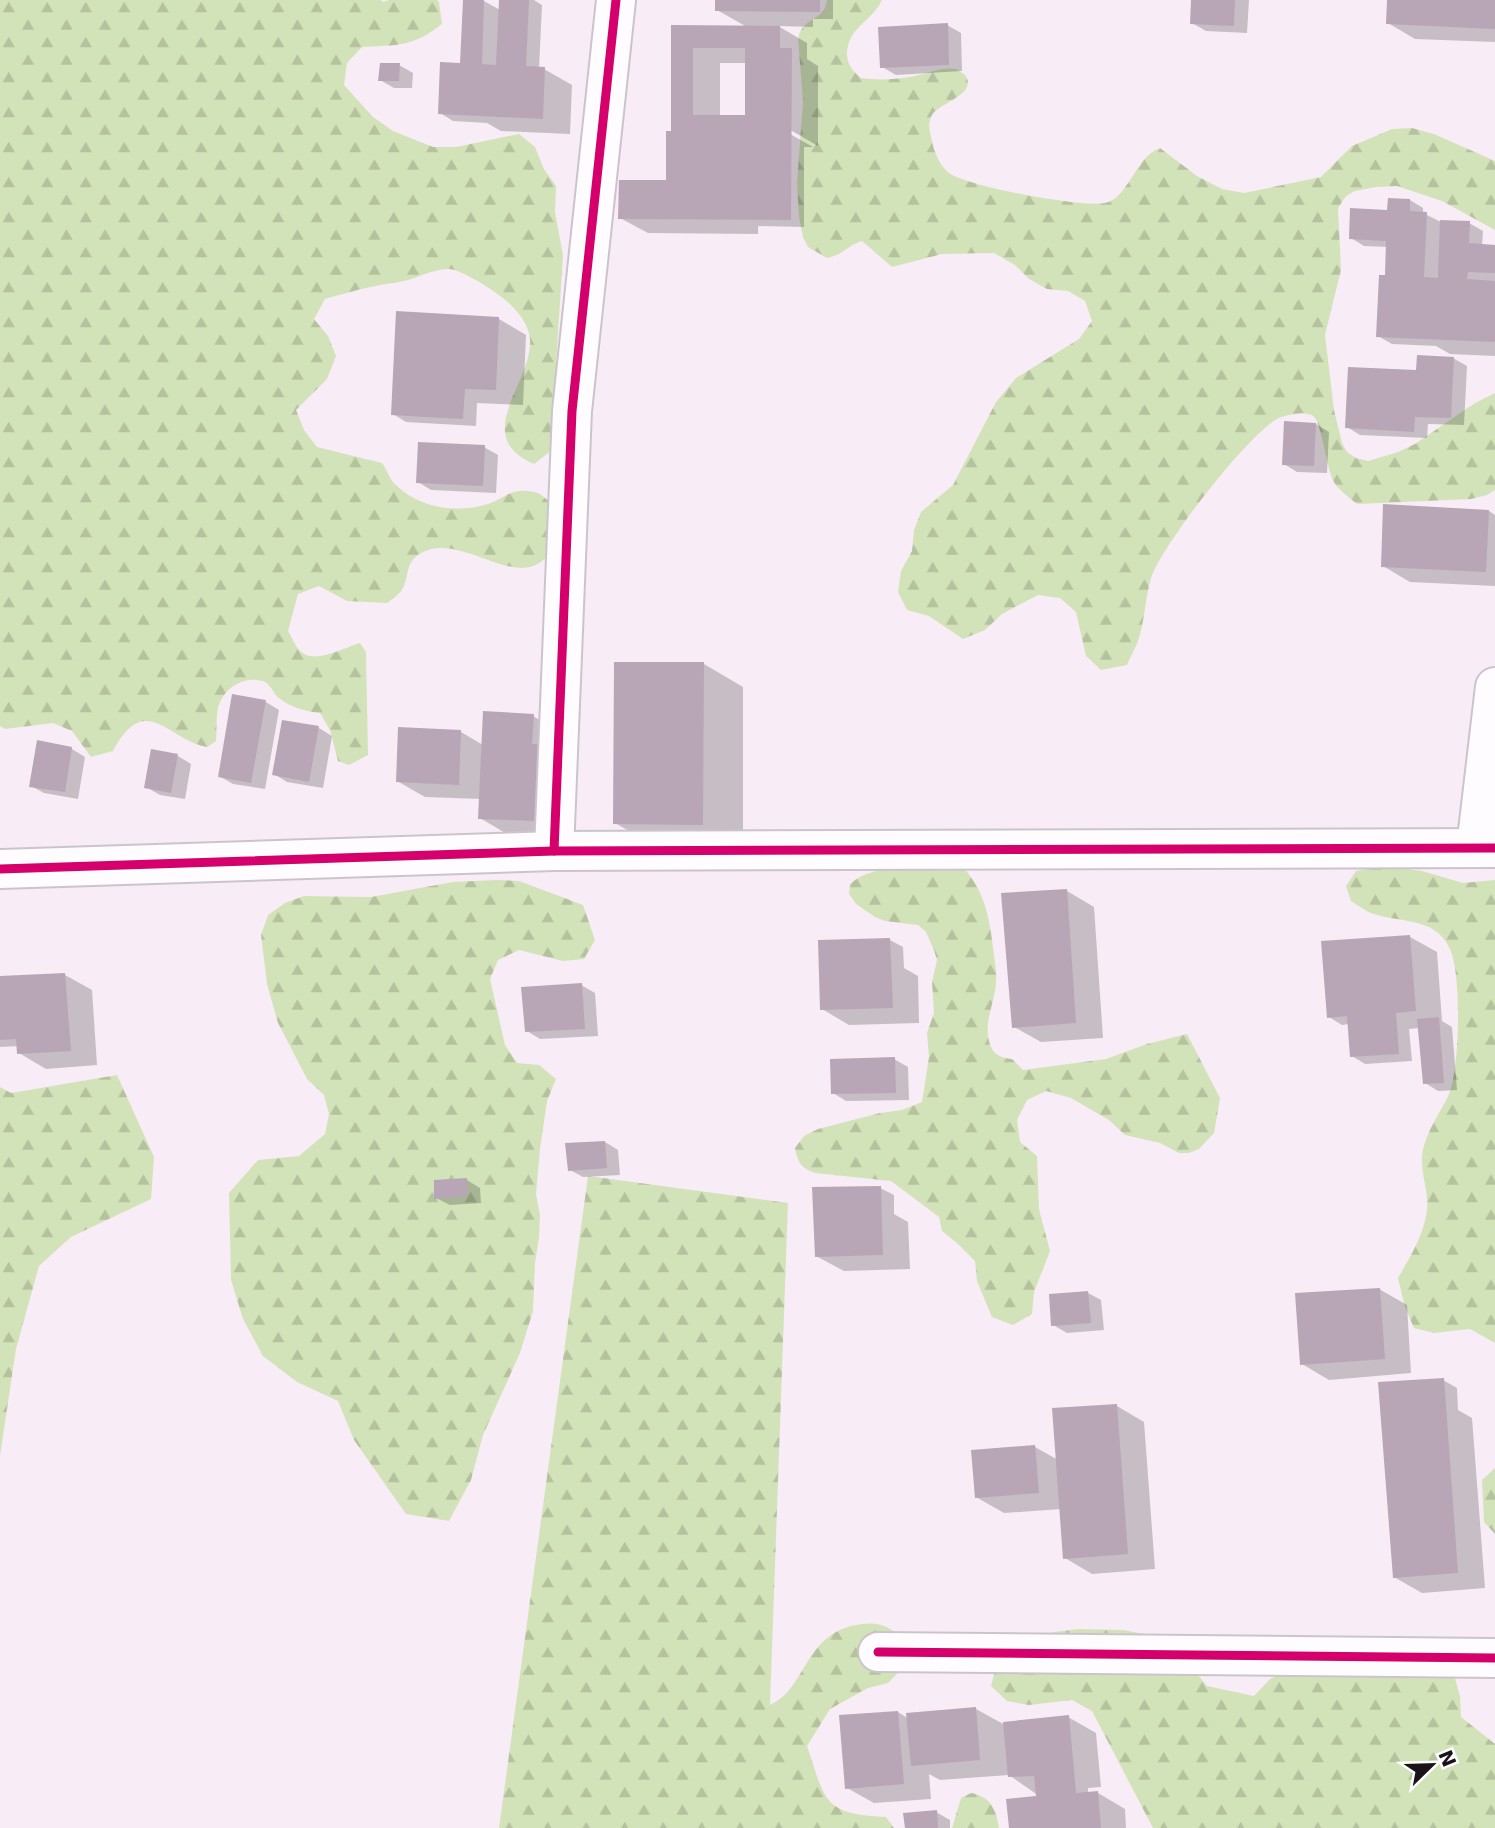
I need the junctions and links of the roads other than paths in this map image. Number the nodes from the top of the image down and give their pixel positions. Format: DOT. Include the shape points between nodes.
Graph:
graph roads {
  1 [pos="616,0"];
  2 [pos="1495,687"];
  3 [pos="1485,848"];
  4 [pos="554,851"];
  5 [pos="0,869"];
  6 [pos="878,1652"];
  7 [pos="1495,1658"];
  1 -- 4 [label="street" via="572,411"];
  2 -- 3 [label="street"];
  3 -- 4 [label="street"];
  4 -- 5 [label="street"];
  6 -- 7 [label="street"];
}
